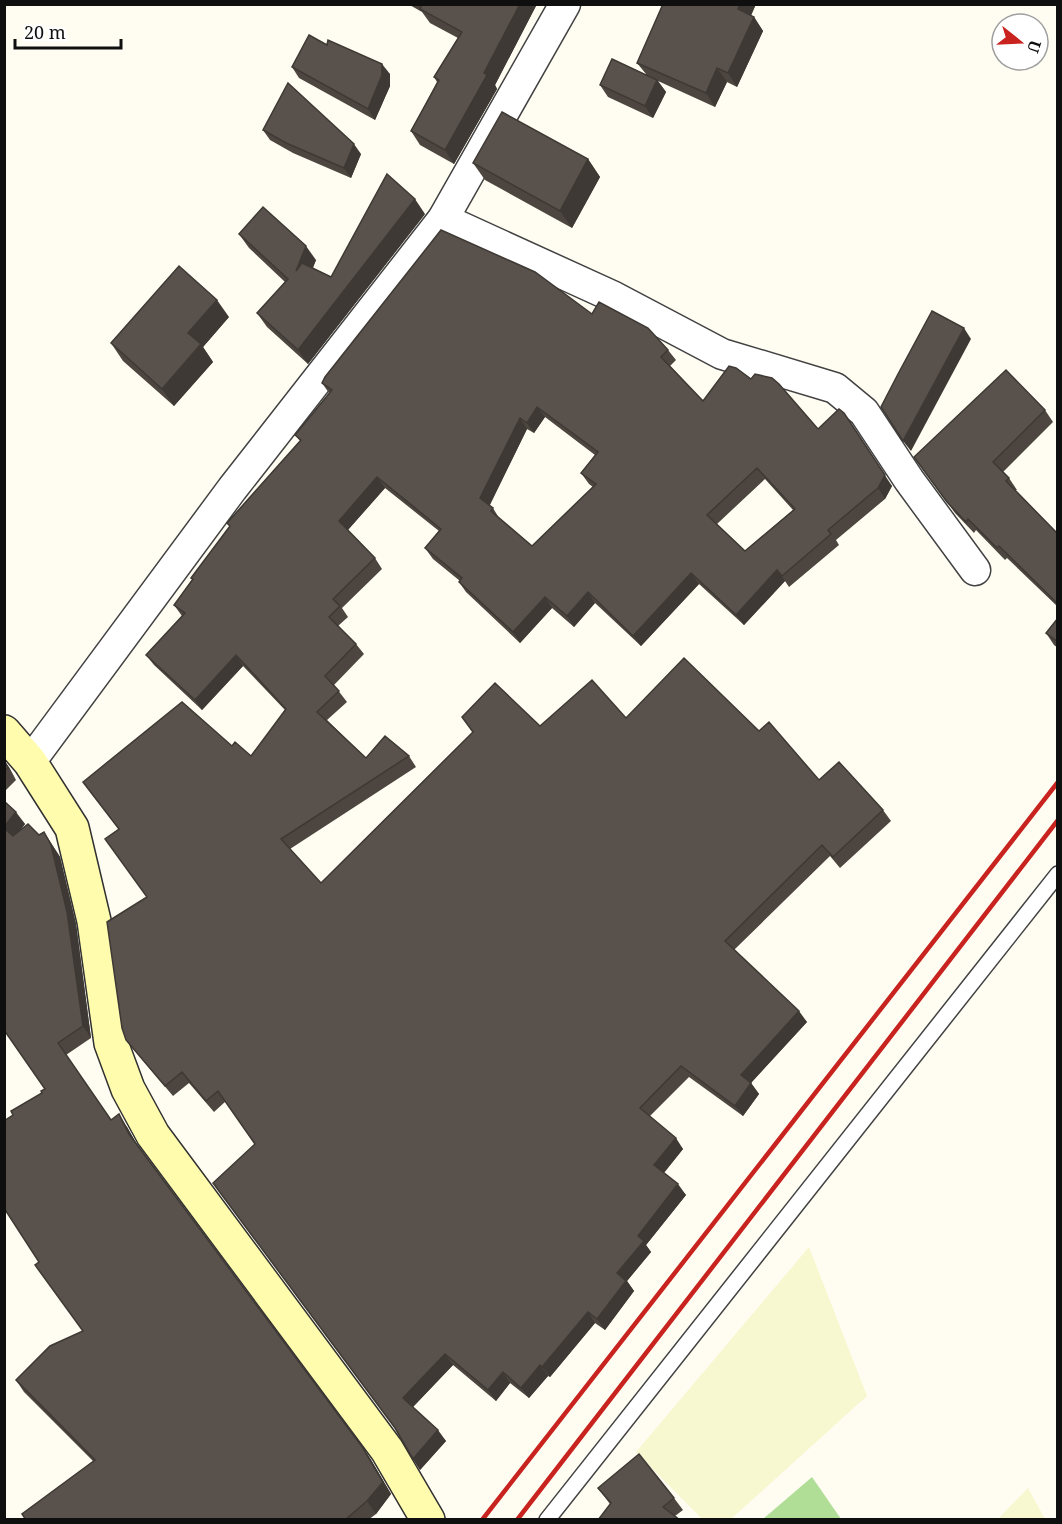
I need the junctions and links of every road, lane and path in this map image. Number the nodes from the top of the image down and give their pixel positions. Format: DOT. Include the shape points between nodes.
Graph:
graph roads {
  1 [pos="565,4"];
  2 [pos="443,219"];
  3 [pos="975,570"];
  4 [pos="4,732"];
  5 [pos="30,762"];
  6 [pos="1058,874"];
  7 [pos="428,1520"];
  8 [pos="547,1520"];
  1 -- 2 [label="street"];
  2 -- 3 [label="street" via="614,297 722,354 835,388 864,412"];
  2 -- 5 [label="street" via="232,489"];
  4 -- 5 [label="main road"];
  5 -- 7 [label="main road" via="72,828 94,921 111,1043 128,1089 153,1135 387,1450"];
  6 -- 8 [label="lane"];
}
